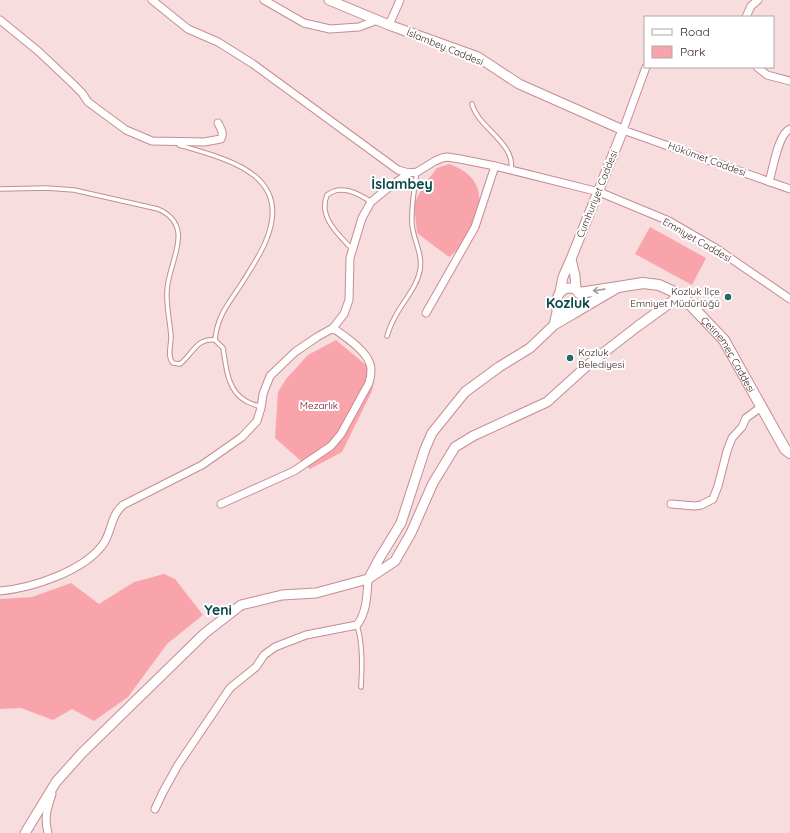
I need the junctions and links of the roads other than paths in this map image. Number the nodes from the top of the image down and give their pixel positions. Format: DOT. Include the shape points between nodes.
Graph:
graph roads {
  1 [pos="152,0"];
  2 [pos="264,0"];
  3 [pos="329,0"];
  4 [pos="400,0"];
  5 [pos="758,0"];
  6 [pos="746,16"];
  7 [pos="0,20"];
  8 [pos="377,20"];
  9 [pos="390,25"];
  10 [pos="646,68"];
  11 [pos="758,68"];
  12 [pos="790,80"];
  13 [pos="472,104"];
  14 [pos="218,123"];
  15 [pos="790,129"];
  16 [pos="623,130"];
  17 [pos="177,141"];
  18 [pos="495,166"];
  19 [pos="511,170"];
  20 [pos="409,172"];
  21 [pos="417,172"];
  22 [pos="770,182"];
  23 [pos="0,189"];
  24 [pos="790,189"];
  25 [pos="599,192"];
  26 [pos="371,202"];
  27 [pos="352,249"];
  28 [pos="571,259"];
  29 [pos="618,288"];
  30 [pos="578,291"];
  31 [pos="560,292"];
  32 [pos="681,295"];
  33 [pos="790,299"];
  34 [pos="557,304"];
  35 [pos="576,312"];
  36 [pos="426,313"];
  37 [pos="554,324"];
  38 [pos="333,328"];
  39 [pos="388,336"];
  40 [pos="215,340"];
  41 [pos="761,407"];
  42 [pos="261,408"];
  43 [pos="790,453"];
  44 [pos="221,504"];
  45 [pos="671,504"];
  46 [pos="368,579"];
  47 [pos="0,591"];
  48 [pos="357,625"];
  49 [pos="361,687"];
  50 [pos="56,782"];
  51 [pos="155,809"];
  52 [pos="25,833"];
  53 [pos="48,833"];
  1 -- 20 [label="street" via="188,29 218,42 253,64 398,170"];
  2 -- 8 [label="street" via="304,23 330,29 359,27"];
  3 -- 8 [label="street, İslambey Caddesi"];
  4 -- 9 [label="street"];
  5 -- 6 [label="street" via="750,6"];
  7 -- 17 [label="street" via="38,51 82,93 88,102 126,130 152,140"];
  8 -- 9 [label="street, İslambey Caddesi"];
  9 -- 16 [label="street, İslambey Caddesi" via="478,58 518,84"];
  10 -- 16 [label="street"];
  11 -- 12 [label="street" via="768,75"];
  13 -- 19 [label="lane" via="478,117 510,156"];
  14 -- 17 [label="street" via="223,135 221,139 204,142"];
  15 -- 22 [label="street" via="786,130 779,145"];
  16 -- 22 [label="street, Hükümet Caddesi"];
  16 -- 25 [label="street, Cumhuriyet Caddesi"];
  17 -- 40 [label="lane" via="180,145 217,156 255,176 265,185 272,202 272,220 266,242 224,310"];
  18 -- 19 [label="street, Emniyet Caddesi"];
  18 -- 21 [label="street, Emniyet Caddesi" via="447,157"];
  18 -- 36 [label="street" via="475,227"];
  19 -- 25 [label="street, Emniyet Caddesi"];
  20 -- 21 [label="street"];
  20 -- 26 [label="street"];
  21 -- 39 [label="lane" via="412,225 420,256 419,275 394,319"];
  22 -- 24 [label="street, Hükümet Caddesi"];
  23 -- 40 [label="lane" via="74,190 164,211 173,219 179,236 166,298 171,335 170,359 173,363 180,364 195,347"];
  25 -- 28 [label="street, Cumhuriyet Caddesi"];
  25 -- 33 [label="street, Emniyet Caddesi" via="669,221 717,249"];
  26 -- 27 [label="street" via="362,218"];
  26 -- 27 [label="lane" via="350,191 335,190 327,195 324,204 326,217"];
  27 -- 38 [label="street" via="349,300 344,314"];
  28 -- 30 [label="street"];
  28 -- 31 [label="street, Cumhuriyet Caddesi"];
  29 -- 30 [label="main road, Çetinemeç Caddesi, one-way"];
  29 -- 32 [label="main road, Çetinemeç Caddesi" via="643,283 659,285"];
  29 -- 35 [label="main road, Çetinemeç Caddesi"];
  30 -- 31 [label="street" via="568,288"];
  30 -- 35 [label="street" via="582,304"];
  31 -- 34 [label="street"];
  32 -- 41 [label="main road, Çetinemeç Caddesi" via="724,340"];
  32 -- 46 [label="street" via="589,364 546,402 454,447 433,483 411,533 395,561"];
  34 -- 35 [label="street" via="566,313"];
  34 -- 37 [label="street"];
  35 -- 37 [label="street"];
  37 -- 46 [label="street" via="530,348 465,392 432,433 401,523"];
  38 -- 42 [label="street" via="295,352 270,376"];
  38 -- 44 [label="street" via="360,349 371,365 369,383 341,434 331,446 294,471"];
  40 -- 42 [label="lane" via="223,348 228,376 238,394"];
  41 -- 43 [label="main road, Çetinemeç Caddesi" via="785,449"];
  41 -- 45 [label="street" via="746,418 732,438 712,499 695,506"];
  42 -- 47 [label="street" via="257,421 242,437 223,451 202,465 123,505 114,516 104,542 89,558 65,572 37,583"];
  46 -- 48 [label="street" via="365,609"];
  46 -- 50 [label="street" via="316,593 282,595 242,605 205,633 82,753"];
  48 -- 49 [label="lane" via="362,652"];
  48 -- 51 [label="street" via="306,635 275,647 264,655 256,667 230,688 178,765"];
  50 -- 52 [label="street"];
  50 -- 53 [label="street" via="46,810"];
}
